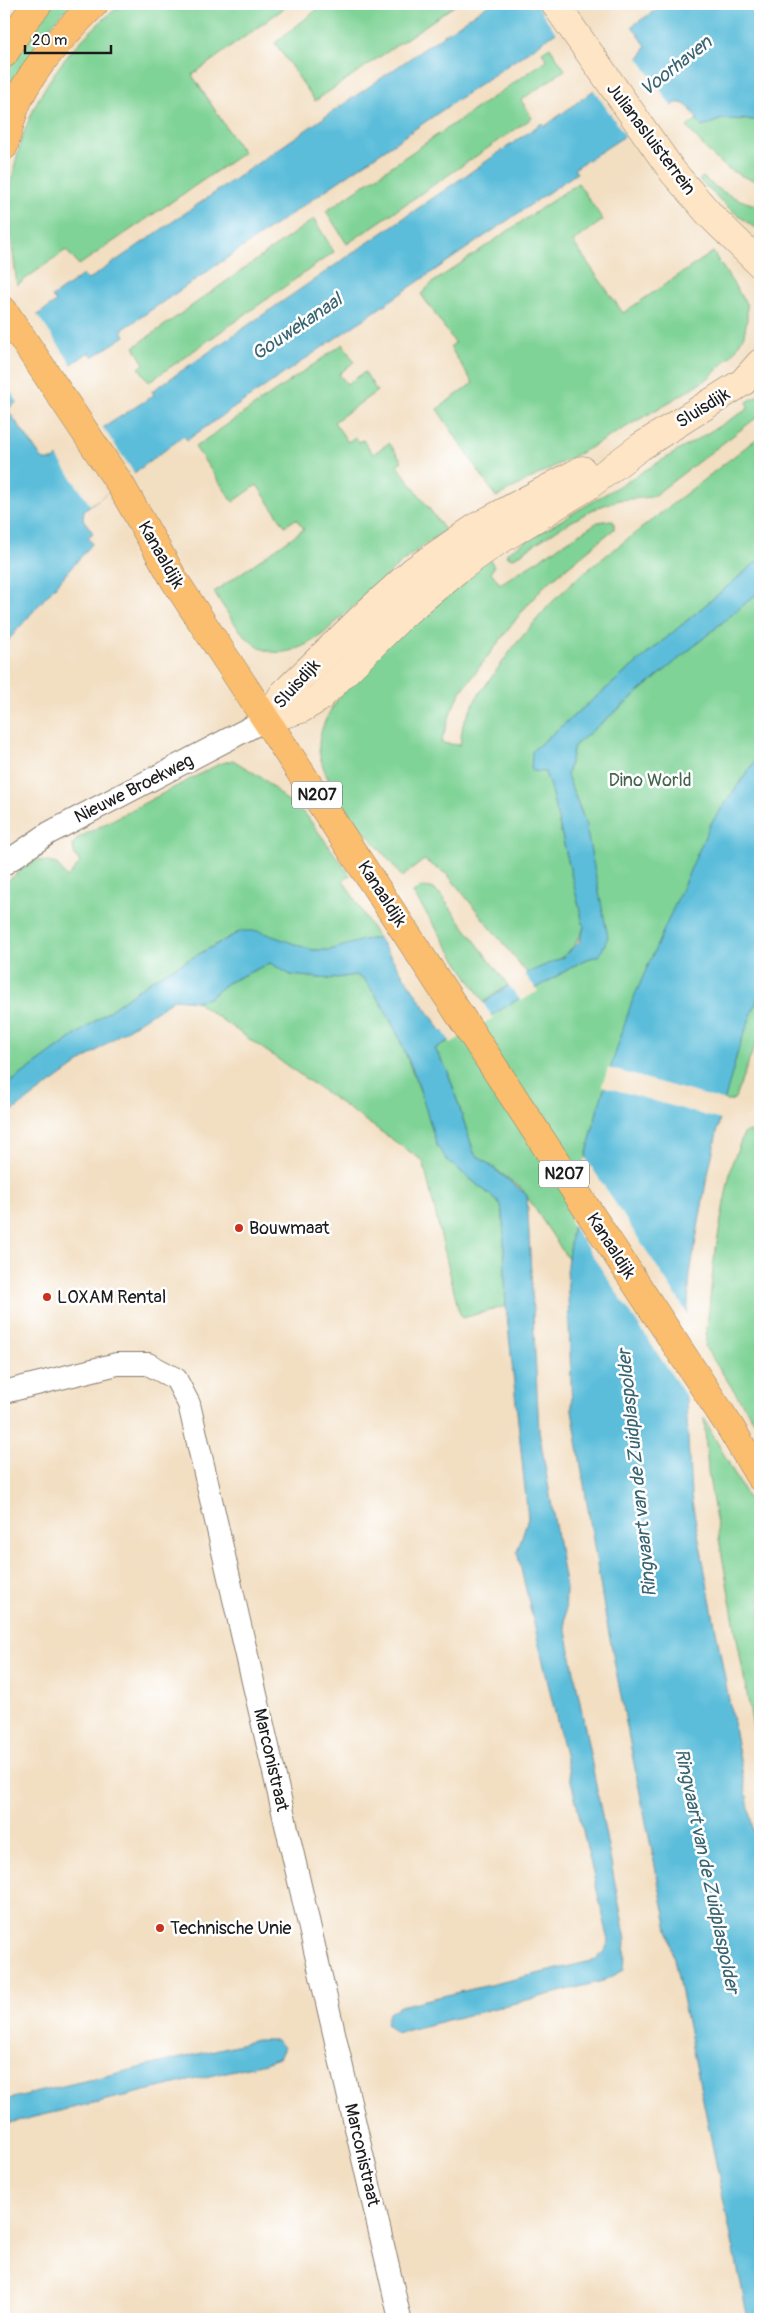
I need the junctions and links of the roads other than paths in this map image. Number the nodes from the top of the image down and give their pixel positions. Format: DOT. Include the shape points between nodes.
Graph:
graph roads {
  1 [pos="38,4"];
  2 [pos="94,4"];
  3 [pos="562,15"];
  4 [pos="4,54"];
  5 [pos="4,146"];
  6 [pos="760,264"];
  7 [pos="5,314"];
  8 [pos="760,363"];
  9 [pos="267,719"];
  10 [pos="4,864"];
  11 [pos="4,1392"];
  12 [pos="760,1477"];
  13 [pos="400,2319"];
  1 -- 4 [label="main road"];
  2 -- 5 [label="main road" via="66,32 19,98"];
  3 -- 6 [label="main road, Julianasluisterrein" via="640,128 695,198"];
  7 -- 9 [label="main road, Kanaaldijk / N207" via="120,484 175,581"];
  8 -- 9 [label="main road, Sluisdijk" via="743,382 640,446 588,486 457,570 399,619 318,699 302,709"];
  9 -- 10 [label="street, Nieuwe Broekweg" via="49,833"];
  9 -- 12 [label="main road, Kanaaldijk / N207"];
  11 -- 13 [label="street, Marconistraat" via="117,1364 148,1364 176,1379 189,1404"];
}
